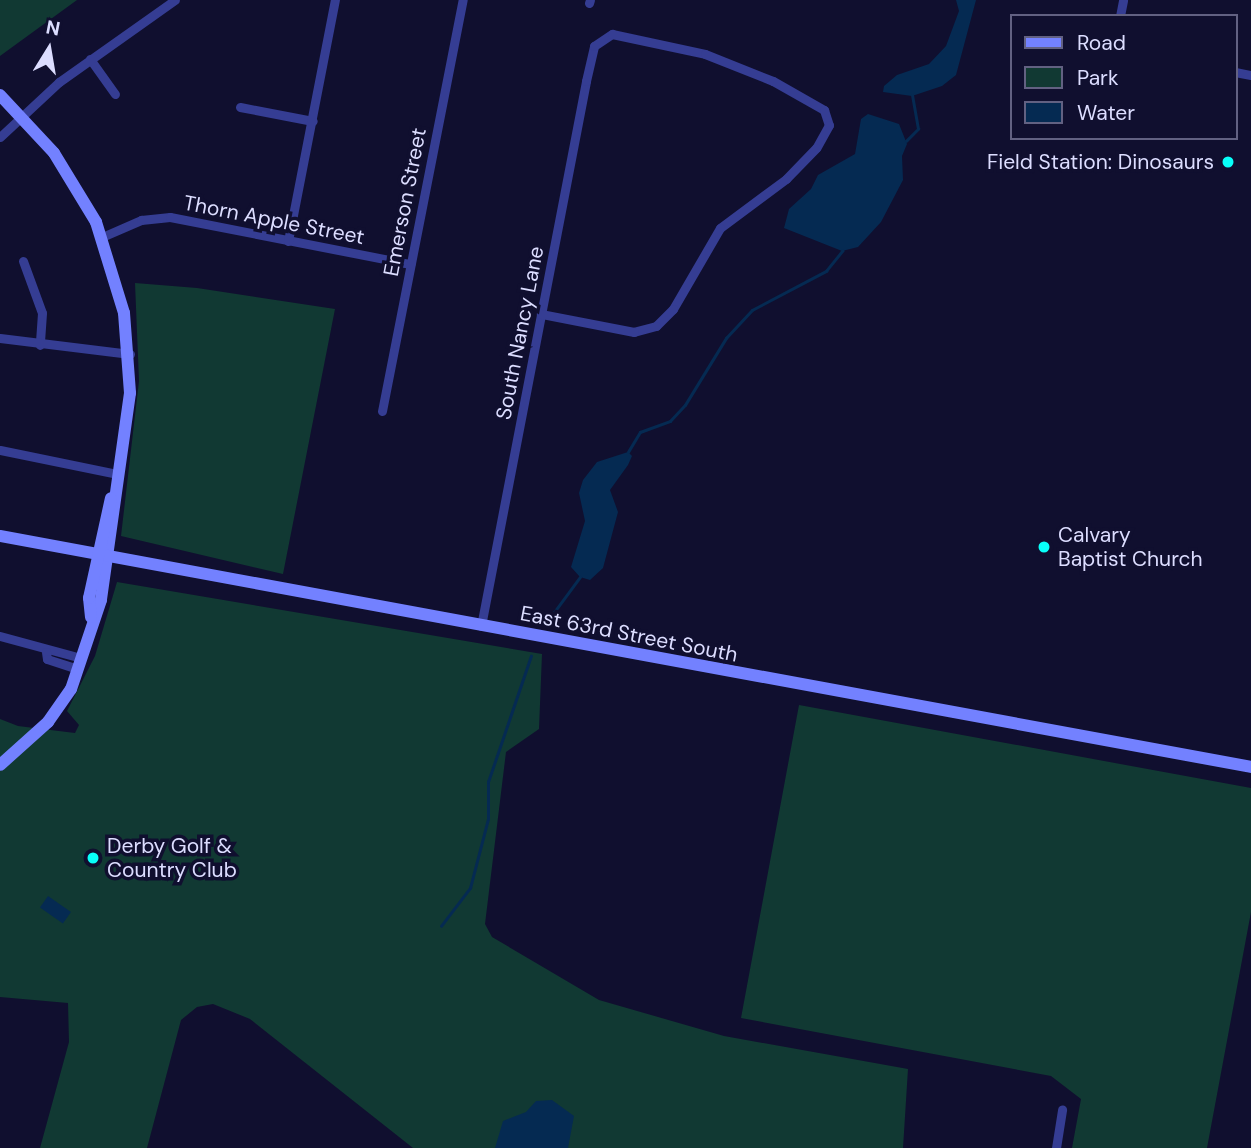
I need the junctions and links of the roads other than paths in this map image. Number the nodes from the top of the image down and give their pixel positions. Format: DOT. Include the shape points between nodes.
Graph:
graph roads {
  1 [pos="175,0"];
  2 [pos="335,0"];
  3 [pos="463,0"];
  4 [pos="90,60"];
  5 [pos="115,94"];
  6 [pos="0,95"];
  7 [pos="240,107"];
  8 [pos="23,117"];
  9 [pos="313,121"];
  10 [pos="0,137"];
  11 [pos="103,237"];
  12 [pos="288,241"];
  13 [pos="23,261"];
  14 [pos="405,263"];
  15 [pos="541,314"];
  16 [pos="0,338"];
  17 [pos="40,345"];
  18 [pos="130,355"];
  19 [pos="382,411"];
  20 [pos="0,450"];
  21 [pos="116,481"];
  22 [pos="0,536"];
  23 [pos="103,555"];
  24 [pos="481,626"];
  25 [pos="0,636"];
  26 [pos="79,664"];
  27 [pos="0,765"];
  28 [pos="1251,767"];
  29 [pos="1062,1110"];
  30 [pos="1056,1148"];
  1 -- 4 [label="street"];
  2 -- 9 [label="street"];
  3 -- 14 [label="street, Emerson Street"];
  4 -- 5 [label="street"];
  4 -- 8 [label="street"];
  6 -- 8 [label="main road"];
  7 -- 9 [label="street"];
  8 -- 10 [label="street"];
  8 -- 11 [label="main road" via="68,171"];
  9 -- 12 [label="street"];
  11 -- 12 [label="street, Thorn Apple Street" via="141,220 170,217"];
  11 -- 18 [label="main road" via="120,292"];
  12 -- 14 [label="street, Thorn Apple Street"];
  13 -- 17 [label="street" via="42,313"];
  14 -- 19 [label="street, Emerson Street"];
  15 -- 15 [label="street, South Nancy Lane" via="594,46 601,38 621,34 732,63 824,110 829,121 827,133 796,170 720,228 673,309 656,326 634,332"];
  15 -- 24 [label="street, South Nancy Lane"];
  16 -- 17 [label="street"];
  17 -- 18 [label="street"];
  18 -- 21 [label="main road" via="130,393"];
  20 -- 21 [label="street"];
  21 -- 23 [label="main road"];
  22 -- 23 [label="main road, East 63rd Street South"];
  23 -- 24 [label="main road, East 63rd Street South"];
  23 -- 26 [label="main road" via="89,598 92,617"];
  24 -- 28 [label="main road, East 63rd Street South"];
  25 -- 26 [label="street" via="46,652 48,660"];
  26 -- 27 [label="main road" via="71,689 48,722"];
  29 -- 30 [label="street"];
}
